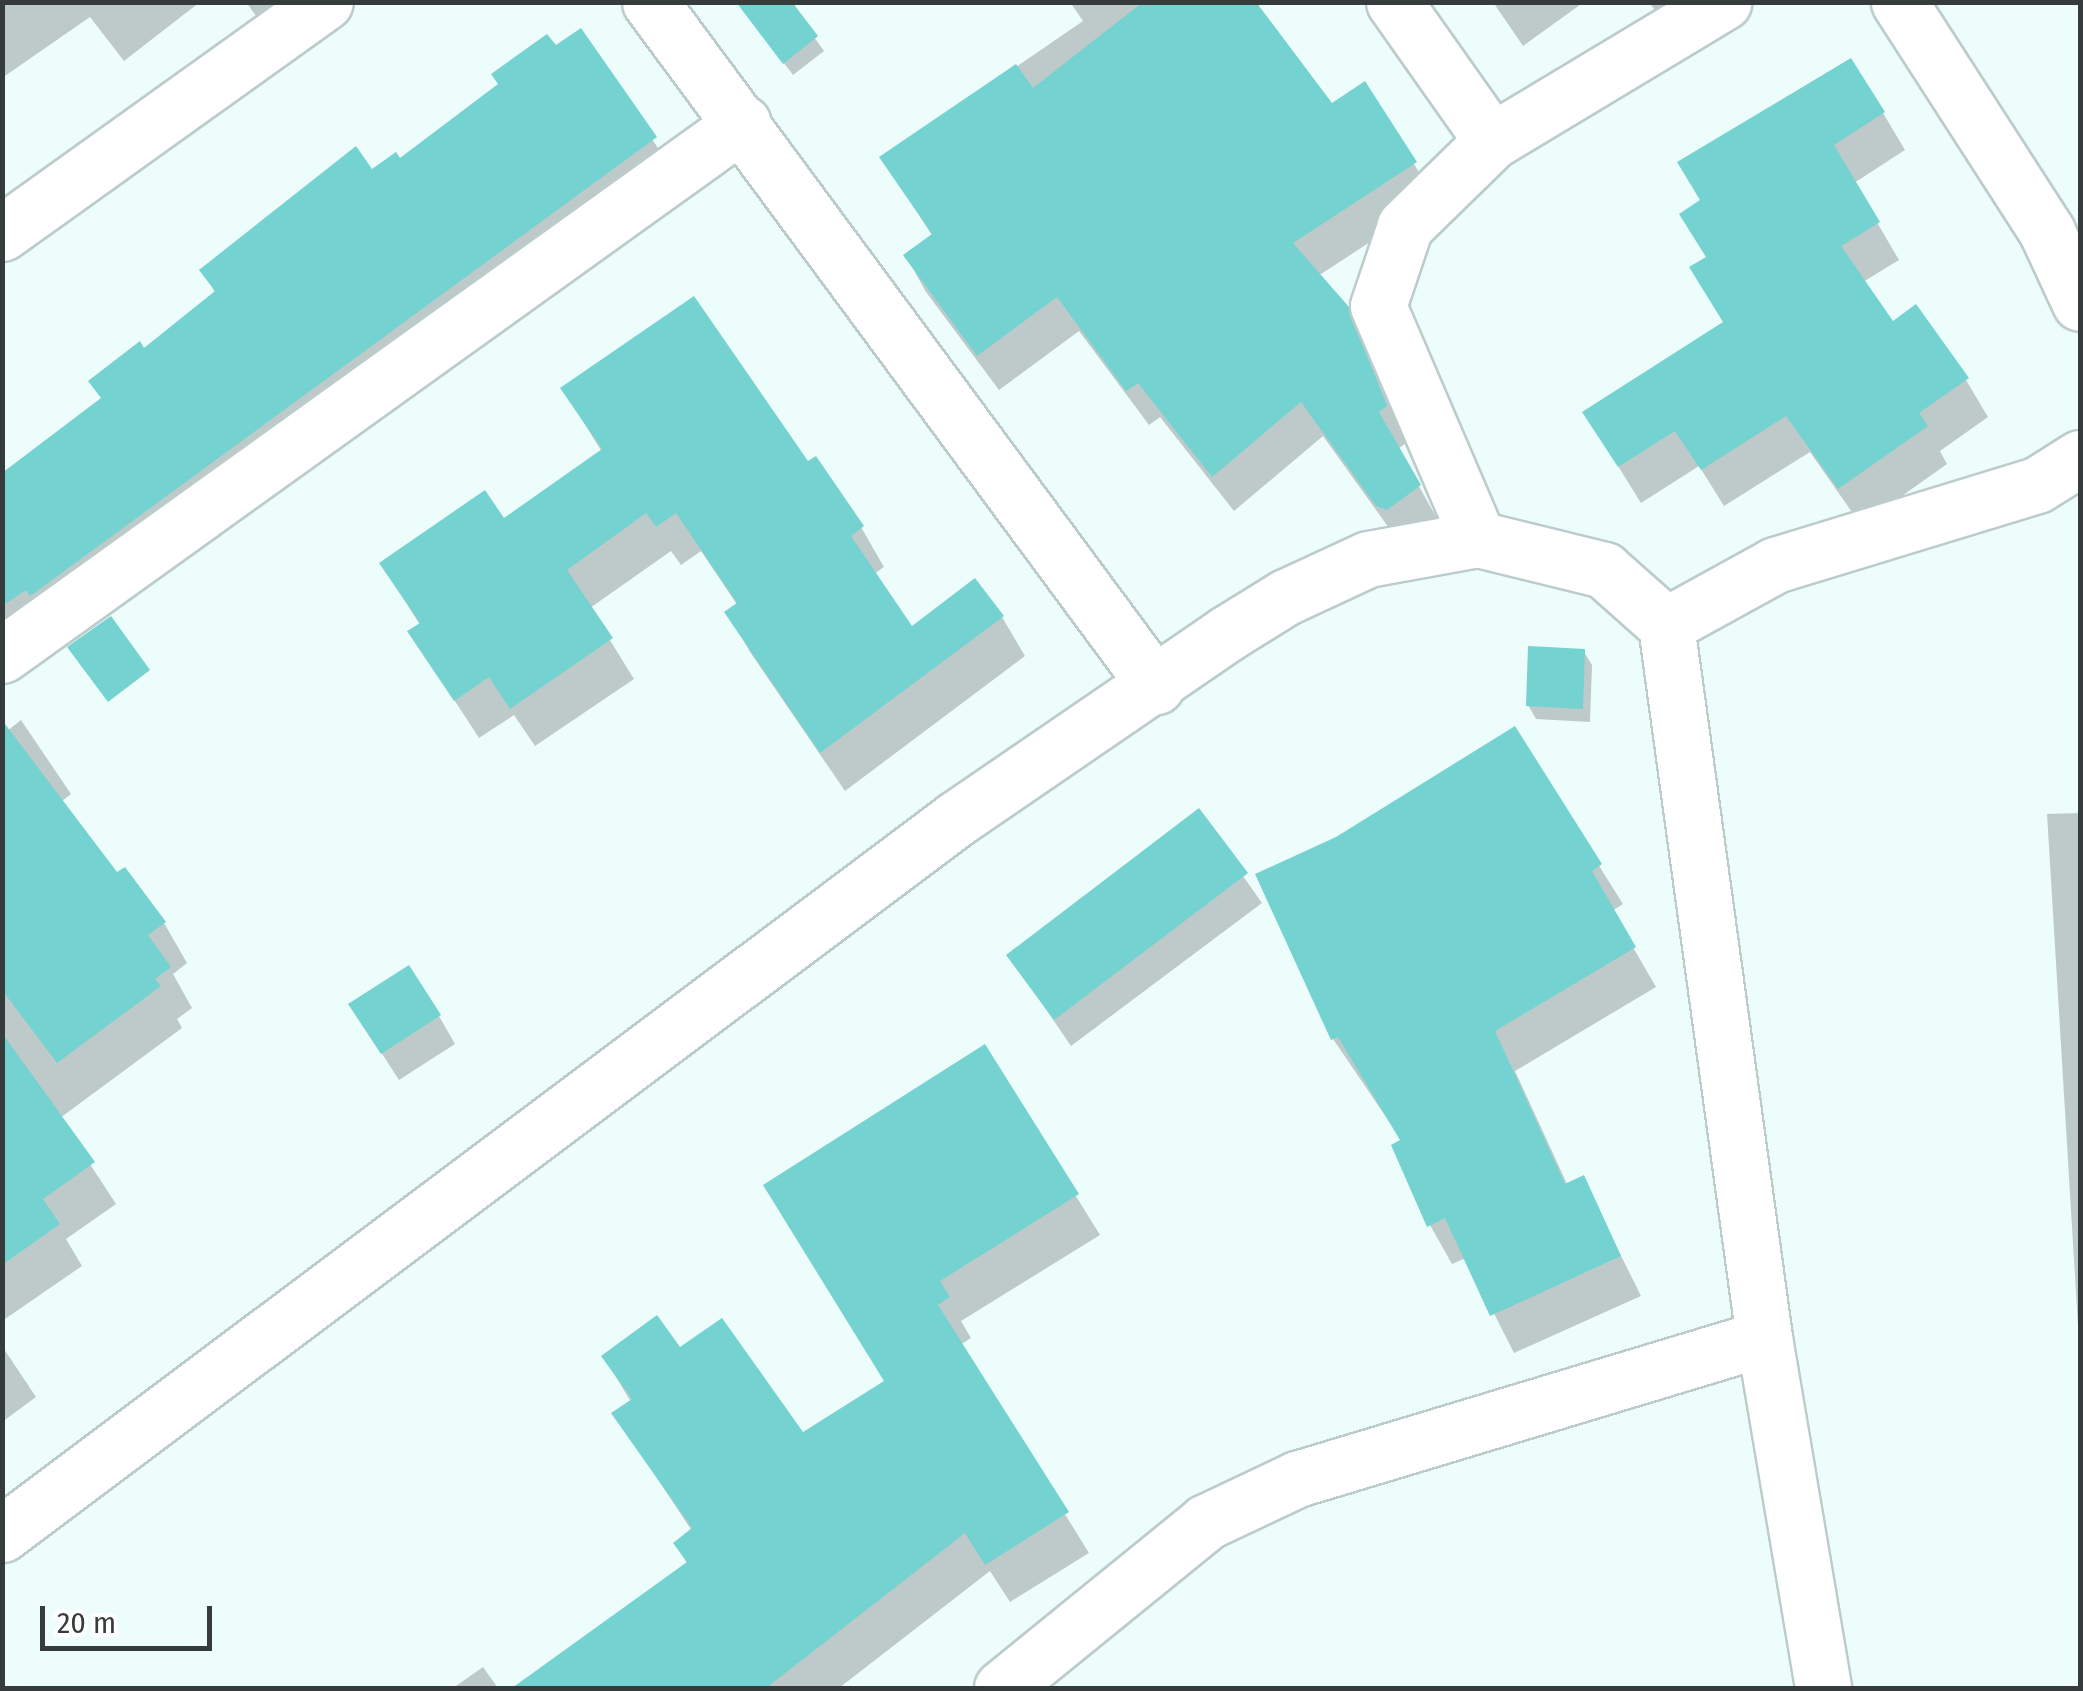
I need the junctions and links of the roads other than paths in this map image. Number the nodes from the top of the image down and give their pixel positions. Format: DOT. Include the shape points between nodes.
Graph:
graph roads {
  1 [pos="325,2"];
  2 [pos="650,2"];
  3 [pos="1394,2"];
  4 [pos="1723,2"];
  5 [pos="1898,2"];
  6 [pos="743,122"];
  7 [pos="1492,141"];
  8 [pos="2,233"];
  9 [pos="2080,303"];
  10 [pos="2080,458"];
  11 [pos="1478,539"];
  12 [pos="1666,625"];
  13 [pos="2,655"];
  14 [pos="1156,686"];
  15 [pos="1764,1338"];
  16 [pos="2,1534"];
  17 [pos="1002,1688"];
  18 [pos="1822,1688"];
  1 -- 8 [label="street"];
  2 -- 6 [label="street"];
  3 -- 7 [label="street"];
  4 -- 7 [label="street"];
  5 -- 9 [label="street" via="2047,232"];
  6 -- 13 [label="street"];
  6 -- 14 [label="street"];
  7 -- 11 [label="street" via="1404,226 1378,306"];
  10 -- 12 [label="street" via="2037,485 1775,564"];
  11 -- 12 [label="street" via="1604,570"];
  11 -- 14 [label="street" via="1368,559 1286,596"];
  12 -- 15 [label="street"];
  14 -- 16 [label="street" via="940,831"];
  15 -- 17 [label="street" via="1297,1479 1206,1522"];
  15 -- 18 [label="street"];
}
